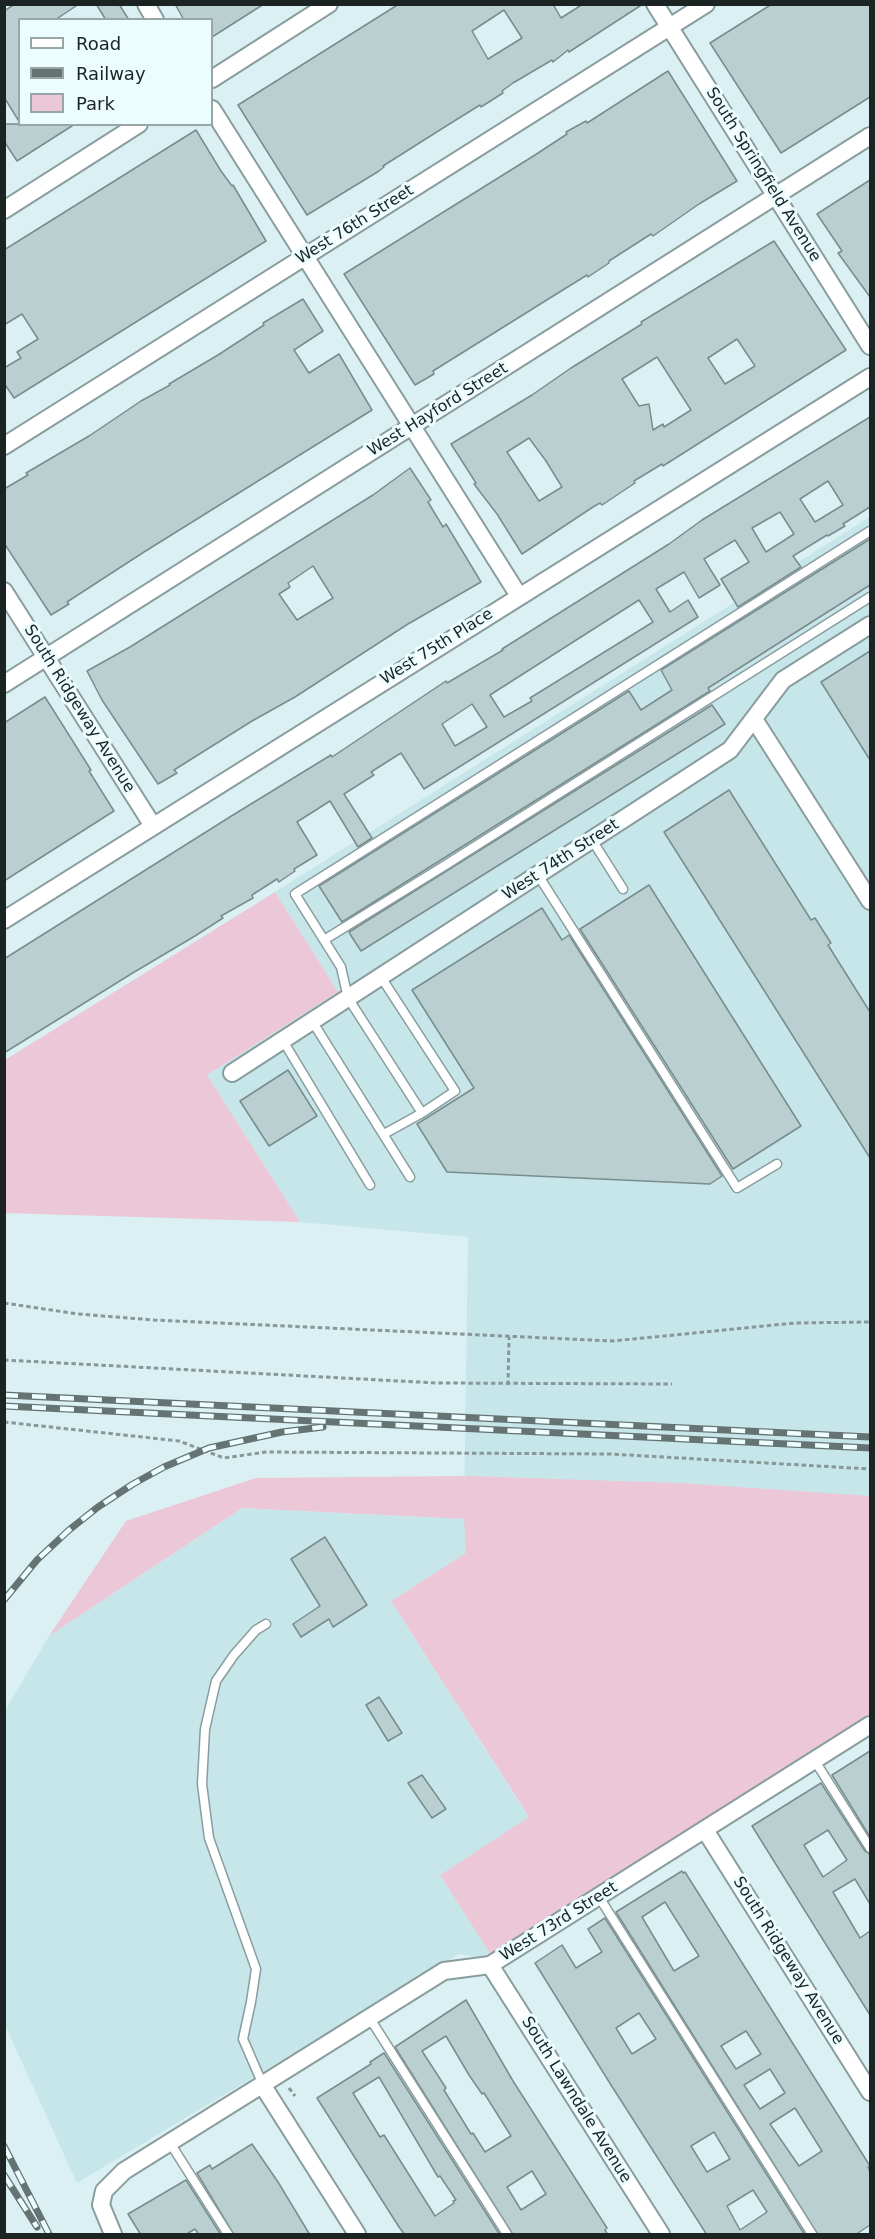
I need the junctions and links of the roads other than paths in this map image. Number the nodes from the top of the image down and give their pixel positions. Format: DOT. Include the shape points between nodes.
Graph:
graph roads {
  1 [pos="146,4"];
  2 [pos="329,4"];
  3 [pos="655,4"];
  4 [pos="706,4"];
  5 [pos="154,18"];
  6 [pos="670,27"];
  7 [pos="213,78"];
  8 [pos="213,111"];
  9 [pos="136,126"];
  10 [pos="870,136"];
  11 [pos="776,196"];
  12 [pos="4,210"];
  13 [pos="305,257"];
  14 [pos="870,346"];
  15 [pos="870,377"];
  16 [pos="412,426"];
  17 [pos="4,446"];
  18 [pos="870,531"];
  19 [pos="4,591"];
  20 [pos="519,596"];
  21 [pos="870,597"];
  22 [pos="870,625"];
  23 [pos="46,657"];
  24 [pos="4,684"];
  25 [pos="754,719"];
  26 [pos="153,826"];
  27 [pos="592,840"];
  28 [pos="538,875"];
  29 [pos="623,890"];
  30 [pos="870,901"];
  31 [pos="4,920"];
  32 [pos="324,940"];
  33 [pos="381,977"];
  34 [pos="348,998"];
  35 [pos="312,1021"];
  36 [pos="282,1039"];
  37 [pos="232,1073"];
  38 [pos="422,1113"];
  39 [pos="384,1134"];
  40 [pos="777,1164"];
  41 [pos="410,1177"];
  42 [pos="370,1185"];
  43 [pos="266,1624"];
  44 [pos="870,1725"];
  45 [pos="815,1761"];
  46 [pos="705,1830"];
  47 [pos="870,1848"];
  48 [pos="599,1897"];
  49 [pos="490,1965"];
  50 [pos="369,2017"];
  51 [pos="263,2086"];
  52 [pos="870,2092"];
  53 [pos="170,2143"];
  54 [pos="113,2235"];
  55 [pos="228,2235"];
  56 [pos="357,2235"];
  57 [pos="507,2235"];
  58 [pos="661,2235"];
  59 [pos="812,2235"];
  1 -- 5 [label="street"];
  2 -- 7 [label="street"];
  3 -- 6 [label="street, South Springfield Avenue"];
  4 -- 6 [label="street, West 76th Street"];
  6 -- 11 [label="street, South Springfield Avenue"];
  6 -- 13 [label="street, West 76th Street"];
  8 -- 13 [label="street"];
  9 -- 12 [label="street"];
  10 -- 11 [label="street, West Hayford Street"];
  11 -- 14 [label="street, South Springfield Avenue"];
  11 -- 16 [label="street, West Hayford Street"];
  13 -- 16 [label="street"];
  13 -- 17 [label="street, West 76th Street"];
  15 -- 20 [label="street, West 75th Place"];
  16 -- 20 [label="street"];
  16 -- 23 [label="street, West Hayford Street"];
  18 -- 32 [label="lane" via="295,894"];
  19 -- 23 [label="street, South Ridgeway Avenue"];
  20 -- 26 [label="street, West 75th Place"];
  21 -- 32 [label="lane"];
  22 -- 25 [label="street, West 74th Street" via="783,681"];
  23 -- 24 [label="street, West Hayford Street"];
  23 -- 26 [label="street, South Ridgeway Avenue"];
  25 -- 27 [label="street, West 74th Street" via="730,750"];
  25 -- 30 [label="street"];
  26 -- 31 [label="street, West 75th Place"];
  27 -- 28 [label="street, West 74th Street"];
  27 -- 29 [label="lane"];
  28 -- 33 [label="street, West 74th Street"];
  28 -- 40 [label="lane" via="738,1188"];
  32 -- 34 [label="lane" via="341,967"];
  33 -- 34 [label="street, West 74th Street"];
  33 -- 38 [label="lane" via="454,1091"];
  34 -- 35 [label="street, West 74th Street"];
  34 -- 38 [label="lane"];
  35 -- 36 [label="street, West 74th Street"];
  35 -- 39 [label="lane"];
  36 -- 37 [label="street, West 74th Street"];
  36 -- 42 [label="lane"];
  38 -- 39 [label="lane"];
  39 -- 41 [label="lane"];
  43 -- 51 [label="lane" via="234,1655 216,1681 205,1729 202,1784 209,1838 256,1969 243,2039"];
  44 -- 45 [label="street, West 73rd Street"];
  45 -- 46 [label="street, West 73rd Street"];
  45 -- 47 [label="lane"];
  46 -- 48 [label="street, West 73rd Street"];
  46 -- 52 [label="street, South Ridgeway Avenue"];
  48 -- 49 [label="street, West 73rd Street"];
  48 -- 59 [label="lane"];
  49 -- 50 [label="street, West 73rd Street" via="444,1971"];
  49 -- 58 [label="street, South Lawndale Avenue"];
  50 -- 51 [label="street, West 73rd Street"];
  50 -- 57 [label="lane"];
  51 -- 53 [label="street, West 73rd Street"];
  51 -- 56 [label="street"];
  53 -- 54 [label="street, West 73rd Street" via="124,2171 104,2191 101,2205"];
  53 -- 55 [label="lane"];
}
